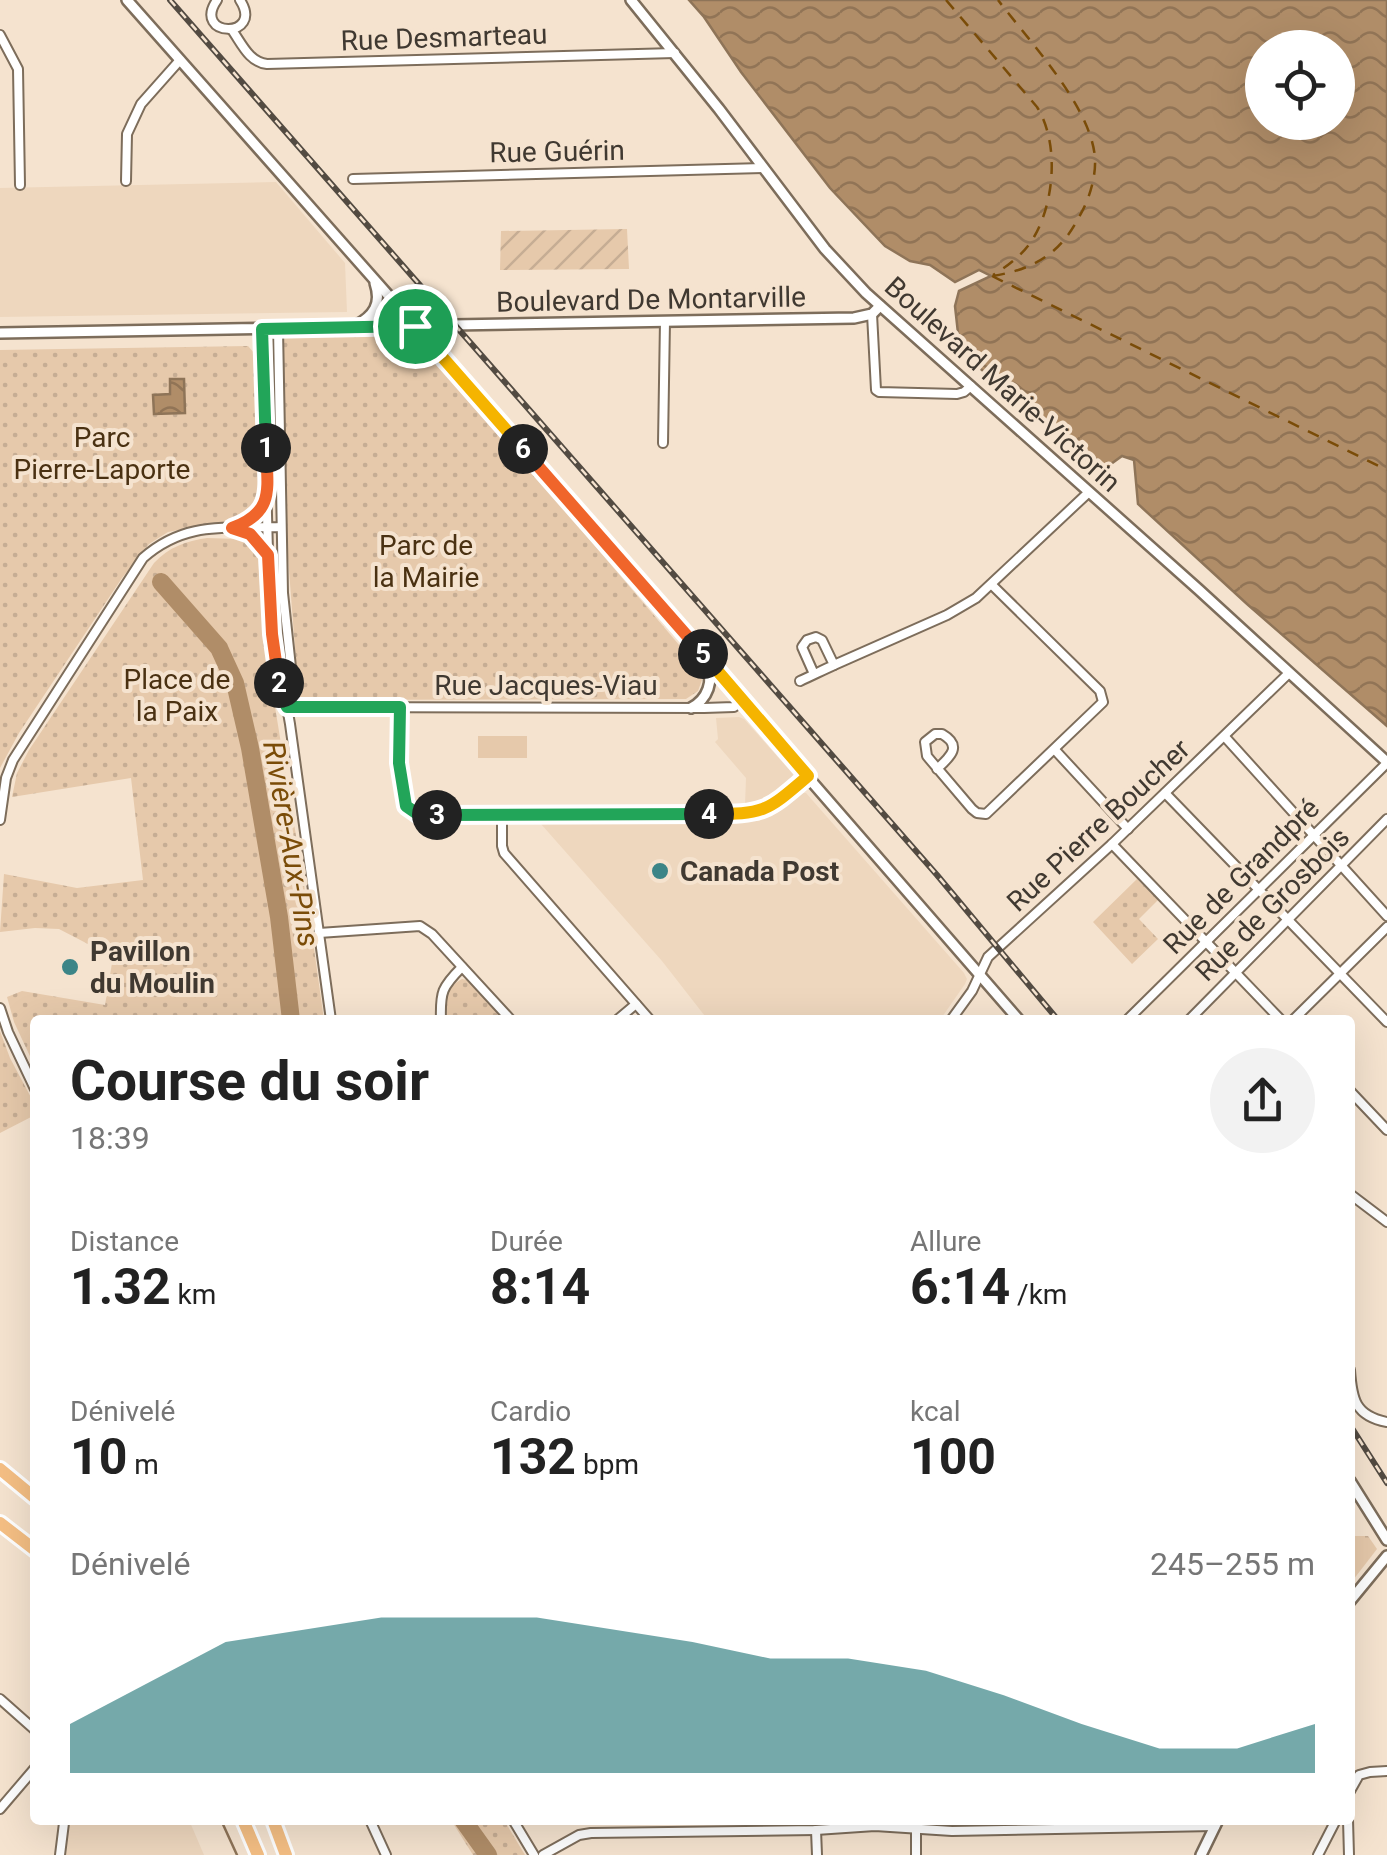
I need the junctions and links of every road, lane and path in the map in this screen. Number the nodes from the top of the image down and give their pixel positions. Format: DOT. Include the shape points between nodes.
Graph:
graph roads {
  1 [pos="127,0"];
  2 [pos="217,0"];
  3 [pos="240,0"];
  4 [pos="631,0"];
  5 [pos="232,30"];
  6 [pos="0,35"];
  7 [pos="674,52"];
  8 [pos="180,60"];
  9 [pos="763,168"];
  10 [pos="353,178"];
  11 [pos="126,182"];
  12 [pos="20,184"];
  13 [pos="372,278"];
  14 [pos="876,310"];
  15 [pos="665,321"];
  16 [pos="415,326"];
  17 [pos="352,327"];
  18 [pos="262,329"];
  19 [pos="278,329"];
  20 [pos="0,333"];
  21 [pos="970,386"];
  22 [pos="663,443"];
  23 [pos="267,492"];
  24 [pos="1089,492"];
  25 [pos="232,528"];
  26 [pos="267,528"];
  27 [pos="281,528"];
  28 [pos="268,555"];
  29 [pos="992,584"];
  30 [pos="704,656"];
  31 [pos="834,665"];
  32 [pos="1289,673"];
  33 [pos="814,674"];
  34 [pos="800,681"];
  35 [pos="742,700"];
  36 [pos="287,707"];
  37 [pos="400,707"];
  38 [pos="691,708"];
  39 [pos="1226,736"];
  40 [pos="1054,750"];
  41 [pos="1387,763"];
  42 [pos="938,768"];
  43 [pos="808,776"];
  44 [pos="1165,792"];
  45 [pos="502,815"];
  46 [pos="0,820"];
  47 [pos="1387,820"];
  48 [pos="1128,829"];
  49 [pos="1314,834"];
  50 [pos="1112,844"];
  51 [pos="1341,865"];
  52 [pos="1259,890"];
  53 [pos="1387,916"];
  54 [pos="1288,920"];
  55 [pos="1387,927"];
  56 [pos="319,933"];
  57 [pos="1207,942"];
  58 [pos="462,967"];
  59 [pos="1236,972"];
  60 [pos="980,974"];
  61 [pos="1340,974"];
  62 [pos="636,1004"];
  63 [pos="0,1008"];
  64 [pos="330,1015"];
  65 [pos="441,1015"];
  66 [pos="507,1015"];
  67 [pos="623,1015"];
  68 [pos="646,1015"];
  69 [pos="955,1015"];
  70 [pos="1015,1015"];
  71 [pos="1133,1015"];
  72 [pos="1194,1015"];
  73 [pos="1276,1015"];
  74 [pos="1297,1015"];
  75 [pos="1387,1022"];
  76 [pos="30,1078"];
  77 [pos="1355,1096"];
  78 [pos="1387,1130"];
  79 [pos="1355,1198"];
  80 [pos="1387,1222"];
  81 [pos="1355,1402"];
  82 [pos="1387,1422"];
  83 [pos="0,1470"];
  84 [pos="1355,1490"];
  85 [pos="30,1494"];
  86 [pos="0,1523"];
  87 [pos="1387,1540"];
  88 [pos="30,1546"];
  89 [pos="1387,1556"];
  90 [pos="1355,1595"];
  91 [pos="0,1699"];
  92 [pos="30,1726"];
  93 [pos="1387,1771"];
  94 [pos="30,1774"];
  95 [pos="1355,1782"];
  96 [pos="0,1809"];
  97 [pos="64,1825"];
  98 [pos="245,1825"];
  99 [pos="274,1825"];
  100 [pos="372,1825"];
  101 [pos="516,1825"];
  102 [pos="858,1825"];
  103 [pos="889,1825"];
  104 [pos="1141,1825"];
  105 [pos="1215,1825"];
  106 [pos="1333,1825"];
  107 [pos="1348,1825"];
  108 [pos="916,1829"];
  109 [pos="816,1830"];
  110 [pos="60,1855"];
  111 [pos="258,1855"];
  112 [pos="286,1855"];
  113 [pos="386,1855"];
  114 [pos="534,1855"];
  115 [pos="543,1855"];
  116 [pos="816,1855"];
  117 [pos="916,1855"];
  118 [pos="1201,1855"];
  119 [pos="1318,1855"];
  120 [pos="1349,1855"];
  1 -- 8 [label="street"];
  2 -- 5 [label="street, Rue Desmarteau" via="212,20"];
  3 -- 5 [label="street" via="244,19"];
  4 -- 7 [label="street, Boulevard Marie-Victorin"];
  5 -- 7 [label="street, Rue Desmarteau" via="251,58 267,64"];
  6 -- 12 [label="street" via="18,69"];
  7 -- 9 [label="street, Boulevard Marie-Victorin"];
  8 -- 11 [label="street" via="141,104 126,134"];
  8 -- 13 [label="street"];
  9 -- 10 [label="street, Rue Guérin"];
  9 -- 14 [label="street, Boulevard Marie-Victorin"];
  13 -- 16 [label="street"];
  13 -- 17 [label="street" via="377,308"];
  14 -- 15 [label="street, Boulevard De Montarville" via="854,318"];
  14 -- 21 [label="street, Boulevard Marie-Victorin"];
  14 -- 21 [label="street" via="876,390 956,394"];
  15 -- 16 [label="street, Boulevard De Montarville"];
  15 -- 22 [label="street"];
  16 -- 17 [label="street, Boulevard De Montarville"];
  16 -- 30 [label="street"];
  17 -- 19 [label="street, Boulevard De Montarville"];
  18 -- 19 [label="street, Boulevard De Montarville"];
  18 -- 20 [label="street, Boulevard De Montarville"];
  18 -- 23 [label="street"];
  19 -- 27 [label="street"];
  21 -- 24 [label="street, Boulevard Marie-Victorin"];
  23 -- 25 [label="street" via="258,514"];
  23 -- 26 [label="street"];
  24 -- 29 [label="street"];
  24 -- 32 [label="street, Boulevard Marie-Victorin"];
  25 -- 26 [label="street"];
  25 -- 28 [label="street" via="250,534"];
  25 -- 46 [label="street" via="182,533 143,558 12,760"];
  26 -- 27 [label="street"];
  26 -- 28 [label="street"];
  27 -- 36 [label="street" via="294,695"];
  28 -- 36 [label="street" via="272,634"];
  29 -- 31 [label="street" via="948,615"];
  29 -- 40 [label="street" via="1100,691 1103,702"];
  30 -- 35 [label="street"];
  30 -- 38 [label="street" via="710,682"];
  31 -- 33 [label="street"];
  31 -- 33 [label="street" via="820,638 806,640 802,651"];
  32 -- 39 [label="street, Rue Pierre Boucher"];
  32 -- 41 [label="street, Boulevard Marie-Victorin"];
  33 -- 34 [label="street"];
  35 -- 38 [label="street, Rue Jacques-Viau" via="734,707"];
  35 -- 43 [label="street"];
  36 -- 37 [label="street, Rue Jacques-Viau"];
  36 -- 56 [label="street"];
  37 -- 38 [label="street, Rue Jacques-Viau"];
  37 -- 45 [label="street" via="406,806 419,815"];
  39 -- 44 [label="street, Rue Pierre Boucher"];
  39 -- 49 [label="street"];
  40 -- 42 [label="street" via="981,814"];
  40 -- 48 [label="street"];
  41 -- 49 [label="street, Rue de Grandpré"];
  42 -- 42 [label="street" via="954,748 942,734 924,742"];
  43 -- 45 [label="street" via="774,805 748,814"];
  43 -- 60 [label="street"];
  44 -- 48 [label="street, Rue Pierre Boucher"];
  44 -- 52 [label="street"];
  45 -- 62 [label="street" via="504,853"];
  47 -- 51 [label="street, Rue de Grosbois"];
  48 -- 50 [label="street, Rue Pierre Boucher"];
  49 -- 51 [label="street"];
  49 -- 52 [label="street, Rue de Grandpré"];
  50 -- 57 [label="street"];
  50 -- 60 [label="street, Rue Pierre Boucher" via="988,957"];
  51 -- 53 [label="street"];
  51 -- 54 [label="street, Rue de Grosbois"];
  52 -- 54 [label="street"];
  52 -- 57 [label="street, Rue de Grandpré"];
  54 -- 59 [label="street, Rue de Grosbois"];
  54 -- 61 [label="street"];
  55 -- 61 [label="street"];
  56 -- 58 [label="street" via="420,926"];
  56 -- 64 [label="street"];
  57 -- 59 [label="street"];
  57 -- 71 [label="street, Rue de Grandpré"];
  58 -- 65 [label="street" via="442,989"];
  58 -- 66 [label="street"];
  59 -- 72 [label="street, Rue de Grosbois"];
  59 -- 73 [label="street"];
  60 -- 69 [label="street, Rue Pierre Boucher"];
  60 -- 70 [label="street"];
  61 -- 74 [label="street"];
  61 -- 75 [label="street"];
  62 -- 67 [label="street"];
  62 -- 68 [label="street"];
  63 -- 76 [label="street"];
  77 -- 78 [label="street"];
  79 -- 80 [label="street"];
  81 -- 82 [label="street" via="1367,1416"];
  83 -- 85 [label="highway"];
  84 -- 87 [label="street"];
  86 -- 88 [label="highway"];
  89 -- 90 [label="street"];
  91 -- 92 [label="street"];
  93 -- 95 [label="street" via="1359,1775"];
  94 -- 96 [label="street"];
  97 -- 110 [label="street"];
  98 -- 111 [label="highway"];
  99 -- 112 [label="highway"];
  100 -- 113 [label="street"];
  101 -- 114 [label="street"];
  102 -- 109 [label="street"];
  103 -- 108 [label="street"];
  104 -- 108 [label="street"];
  105 -- 118 [label="street"];
  106 -- 119 [label="street"];
  107 -- 120 [label="street"];
  108 -- 117 [label="street"];
  109 -- 115 [label="street" via="585,1834"];
  109 -- 116 [label="street"];
}
